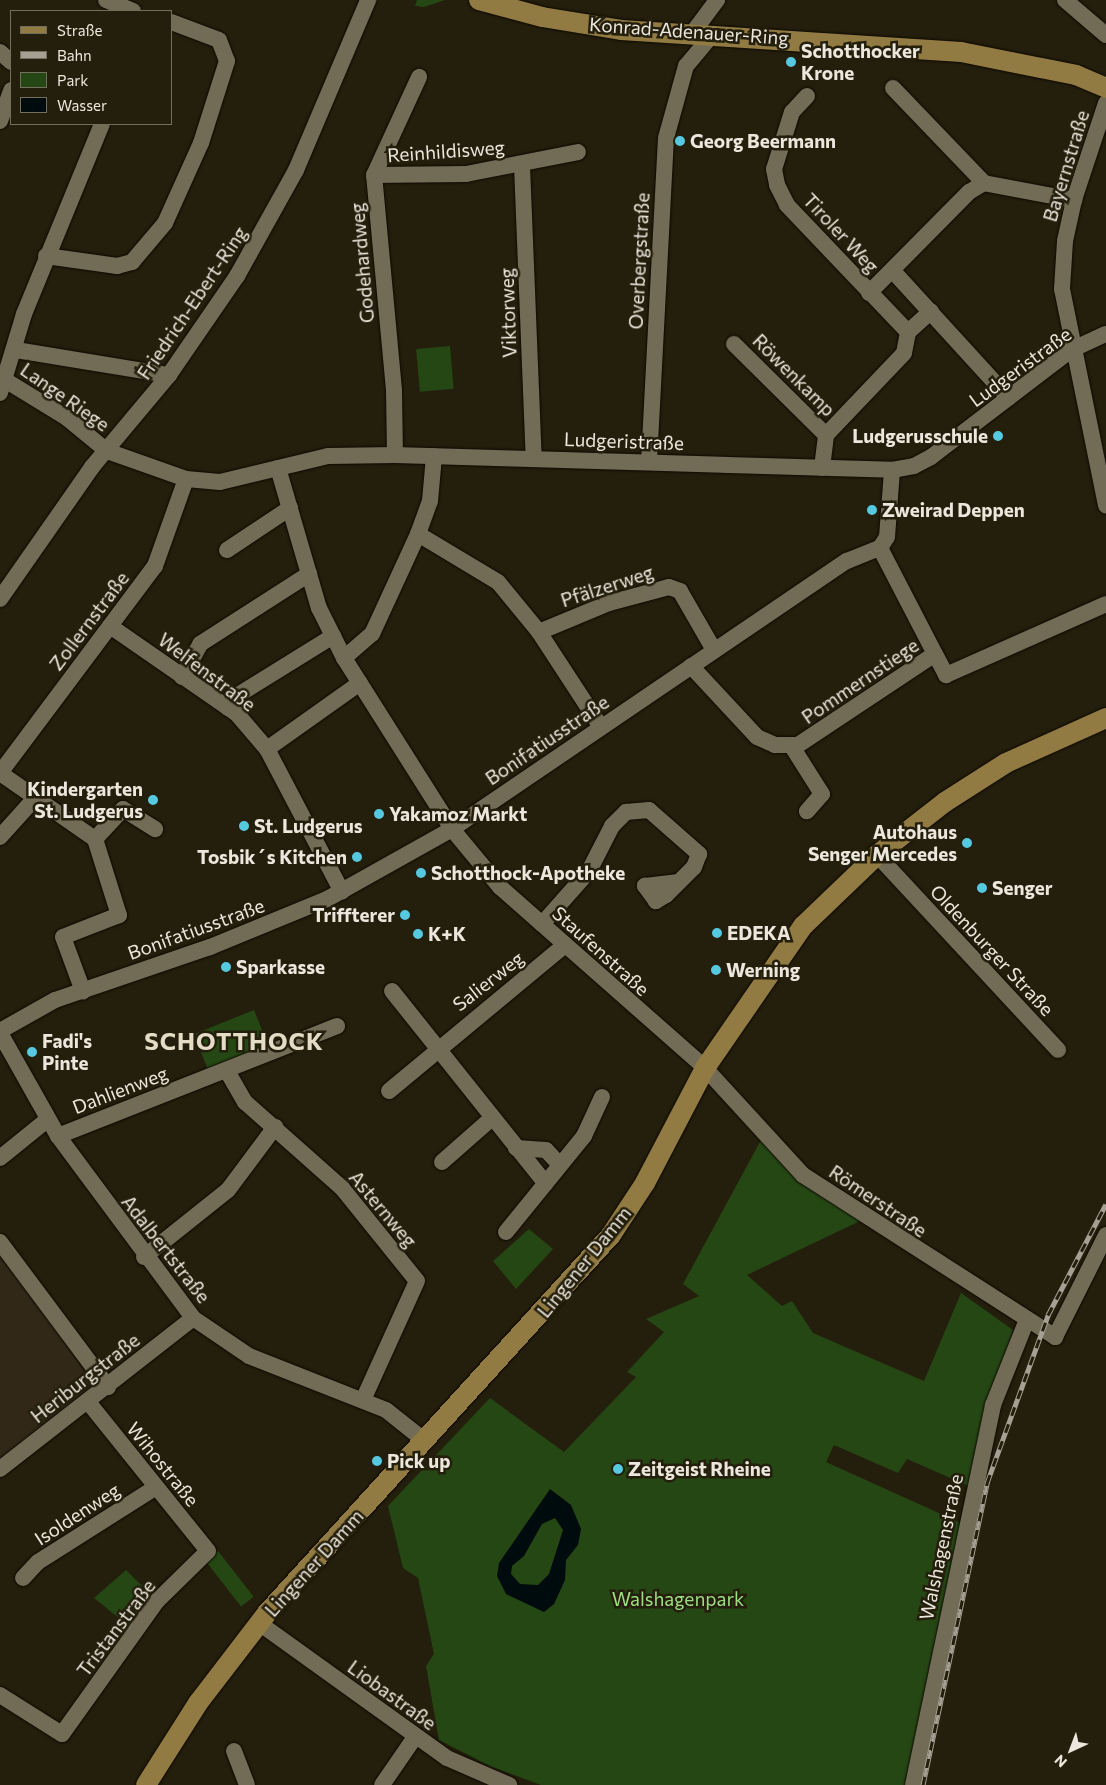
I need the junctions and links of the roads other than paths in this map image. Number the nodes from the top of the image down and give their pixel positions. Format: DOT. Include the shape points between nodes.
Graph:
graph roads {
  1 [pos="106,0"];
  2 [pos="368,0"];
  3 [pos="479,0"];
  4 [pos="1065,0"];
  5 [pos="714,5"];
  6 [pos="131,10"];
  7 [pos="172,22"];
  8 [pos="670,33"];
  9 [pos="691,35"];
  10 [pos="1106,35"];
  11 [pos="719,36"];
  12 [pos="0,52"];
  13 [pos="10,61"];
  14 [pos="686,66"];
  15 [pos="419,77"];
  16 [pos="893,88"];
  17 [pos="1106,88"];
  18 [pos="10,93"];
  19 [pos="807,96"];
  20 [pos="1106,103"];
  21 [pos="0,121"];
  22 [pos="102,125"];
  23 [pos="578,152"];
  24 [pos="522,166"];
  25 [pos="374,175"];
  26 [pos="984,183"];
  27 [pos="1074,200"];
  28 [pos="46,256"];
  29 [pos="892,270"];
  30 [pos="869,293"];
  31 [pos="931,311"];
  32 [pos="908,332"];
  33 [pos="1106,334"];
  34 [pos="734,344"];
  35 [pos="16,350"];
  36 [pos="1072,350"];
  37 [pos="169,375"];
  38 [pos="2,383"];
  39 [pos="1010,398"];
  40 [pos="826,435"];
  41 [pos="107,451"];
  42 [pos="395,455"];
  43 [pos="434,456"];
  44 [pos="534,459"];
  45 [pos="648,462"];
  46 [pos="278,468"];
  47 [pos="822,468"];
  48 [pos="892,470"];
  49 [pos="186,479"];
  50 [pos="1106,506"];
  51 [pos="290,508"];
  52 [pos="418,534"];
  53 [pos="880,548"];
  54 [pos="227,550"];
  55 [pos="309,574"];
  56 [pos="0,599"];
  57 [pos="1106,604"];
  58 [pos="110,626"];
  59 [pos="539,632"];
  60 [pos="333,636"];
  61 [pos="714,650"];
  62 [pos="934,654"];
  63 [pos="344,658"];
  64 [pos="691,666"];
  65 [pos="182,677"];
  66 [pos="360,683"];
  67 [pos="228,708"];
  68 [pos="1106,718"];
  69 [pos="601,727"];
  70 [pos="791,745"];
  71 [pos="267,749"];
  72 [pos="0,773"];
  73 [pos="34,798"];
  74 [pos="807,811"];
  75 [pos="452,828"];
  76 [pos="154,829"];
  77 [pos="0,837"];
  78 [pos="95,839"];
  79 [pos="877,855"];
  80 [pos="680,882"];
  81 [pos="342,892"];
  82 [pos="542,924"];
  83 [pos="564,945"];
  84 [pos="83,991"];
  85 [pos="392,991"];
  86 [pos="337,1026"];
  87 [pos="0,1032"];
  88 [pos="436,1048"];
  89 [pos="1058,1050"];
  90 [pos="705,1068"];
  91 [pos="227,1071"];
  92 [pos="389,1091"];
  93 [pos="602,1097"];
  94 [pos="491,1119"];
  95 [pos="47,1120"];
  96 [pos="275,1127"];
  97 [pos="58,1136"];
  98 [pos="516,1148"];
  99 [pos="0,1158"];
  100 [pos="442,1162"];
  101 [pos="558,1163"];
  102 [pos="545,1183"];
  103 [pos="506,1232"];
  104 [pos="1106,1235"];
  105 [pos="0,1242"];
  106 [pos="144,1257"];
  107 [pos="193,1318"];
  108 [pos="1026,1322"];
  109 [pos="108,1387"];
  110 [pos="363,1400"];
  111 [pos="88,1402"];
  112 [pos="425,1441"];
  113 [pos="0,1469"];
  114 [pos="156,1486"];
  115 [pos="208,1551"];
  116 [pos="23,1578"];
  117 [pos="259,1623"];
  118 [pos="0,1695"];
  119 [pos="415,1737"];
  120 [pos="234,1751"];
  121 [pos="146,1785"];
  122 [pos="247,1785"];
  123 [pos="382,1785"];
  124 [pos="509,1785"];
  125 [pos="912,1785"];
  1 -- 6 [label="street"];
  2 -- 37 [label="street, Friedrich-Ebert-Ring" via="334,88 289,185 237,276"];
  3 -- 8 [label="main road, Konrad-Adenauer-Ring" via="542,17"];
  4 -- 10 [label="street"];
  5 -- 9 [label="street"];
  5 -- 11 [label="street"];
  7 -- 28 [label="street" via="219,40 227,61 201,143 165,223 132,262 117,266"];
  8 -- 9 [label="main road, Konrad-Adenauer-Ring"];
  8 -- 14 [label="street" via="682,45"];
  9 -- 11 [label="main road, Konrad-Adenauer-Ring"];
  11 -- 14 [label="street, Overbergstraße"];
  11 -- 17 [label="main road, Konrad-Adenauer-Ring" via="961,52 1076,76"];
  12 -- 13 [label="street"];
  14 -- 45 [label="street, Overbergstraße" via="666,138"];
  15 -- 25 [label="street, Godehardweg"];
  16 -- 26 [label="street"];
  18 -- 21 [label="street"];
  19 -- 30 [label="street, Tiroler Weg" via="792,112 774,169 777,185 787,205"];
  20 -- 27 [label="street, Bayernstraße"];
  22 -- 28 [label="street"];
  23 -- 24 [label="street, Reinhildisweg"];
  24 -- 25 [label="street, Reinhildisweg" via="466,174"];
  24 -- 44 [label="street, Viktorweg"];
  25 -- 42 [label="street, Godehardweg" via="394,390"];
  26 -- 27 [label="street"];
  26 -- 29 [label="street" via="969,192"];
  27 -- 36 [label="street, Bayernstraße" via="1065,241 1062,289"];
  28 -- 35 [label="street" via="21,323"];
  29 -- 30 [label="street"];
  29 -- 31 [label="street, Tiroler Weg"];
  30 -- 32 [label="street, Tiroler Weg"];
  31 -- 32 [label="street"];
  31 -- 39 [label="street, Tiroler Weg"];
  32 -- 40 [label="street, Röwenkamp" via="904,353"];
  33 -- 36 [label="street, Ludgeristraße"];
  34 -- 40 [label="street, Röwenkamp"];
  35 -- 37 [label="street"];
  35 -- 38 [label="street"];
  36 -- 39 [label="street, Ludgeristraße"];
  36 -- 50 [label="street, Bayernstraße"];
  37 -- 41 [label="street, Friedrich-Ebert-Ring"];
  38 -- 41 [label="street, Lange Riege"];
  39 -- 48 [label="street, Ludgeristraße" via="932,457 914,466"];
  40 -- 47 [label="street, Röwenkamp"];
  41 -- 49 [label="street, Ludgeristraße"];
  41 -- 56 [label="street, Friedrich-Ebert-Ring"];
  42 -- 43 [label="street, Ludgeristraße"];
  42 -- 46 [label="street, Ludgeristraße" via="328,456"];
  43 -- 44 [label="street, Ludgeristraße"];
  43 -- 52 [label="street" via="430,501"];
  44 -- 45 [label="street, Ludgeristraße"];
  45 -- 47 [label="street, Ludgeristraße"];
  46 -- 49 [label="street, Ludgeristraße" via="220,482"];
  46 -- 51 [label="street, Staufenstraße"];
  47 -- 48 [label="street, Ludgeristraße"];
  48 -- 53 [label="street" via="887,537"];
  49 -- 58 [label="street, Zollernstraße" via="155,566"];
  51 -- 54 [label="street"];
  51 -- 55 [label="street, Staufenstraße"];
  52 -- 59 [label="street" via="498,582"];
  52 -- 63 [label="street" via="372,634"];
  53 -- 61 [label="street, Bonifatiusstraße" via="847,561"];
  53 -- 62 [label="street"];
  55 -- 60 [label="street, Staufenstraße"];
  55 -- 65 [label="street" via="200,644"];
  57 -- 62 [label="street, Pommernstiege" via="946,674"];
  58 -- 65 [label="street, Welfenstraße"];
  58 -- 72 [label="street, Zollernstraße"];
  59 -- 61 [label="street, Pfälzerweg" via="608,603 669,587 680,591"];
  59 -- 69 [label="street"];
  60 -- 63 [label="street, Staufenstraße"];
  60 -- 67 [label="street" via="238,695"];
  61 -- 64 [label="street, Bonifatiusstraße"];
  62 -- 70 [label="street, Pommernstiege" via="817,734"];
  63 -- 66 [label="street, Staufenstraße"];
  64 -- 69 [label="street, Bonifatiusstraße"];
  64 -- 70 [label="street, Pommernstiege" via="757,736 775,746"];
  65 -- 67 [label="street, Welfenstraße"];
  66 -- 71 [label="street"];
  66 -- 75 [label="street, Staufenstraße"];
  67 -- 71 [label="street, Welfenstraße"];
  68 -- 79 [label="main road, Lingener Damm" via="1006,763 945,802"];
  69 -- 75 [label="street, Bonifatiusstraße"];
  70 -- 74 [label="street, Pommernstiege" via="822,794"];
  71 -- 81 [label="street, Welfenstraße"];
  72 -- 73 [label="street"];
  73 -- 77 [label="street"];
  73 -- 78 [label="street"];
  75 -- 81 [label="street, Bonifatiusstraße"];
  75 -- 82 [label="street, Staufenstraße" via="500,887"];
  76 -- 78 [label="street" via="123,809"];
  78 -- 84 [label="street" via="119,915 63,937"];
  79 -- 89 [label="street, Oldenburger Straße"];
  79 -- 90 [label="main road, Lingener Damm" via="802,926"];
  80 -- 82 [label="street" via="694,867 699,854 649,810 626,812 612,826 589,871"];
  81 -- 84 [label="street, Bonifatiusstraße" via="251,931"];
  82 -- 83 [label="street, Staufenstraße"];
  83 -- 88 [label="street, Salierweg"];
  83 -- 90 [label="street, Staufenstraße"];
  84 -- 87 [label="street, Bonifatiusstraße" via="39,1007"];
  85 -- 88 [label="street"];
  86 -- 91 [label="street, Dahlienweg"];
  87 -- 95 [label="street, Adalbertstraße"];
  88 -- 92 [label="street, Salierweg"];
  88 -- 94 [label="street"];
  90 -- 108 [label="street, Römerstraße" via="802,1175"];
  90 -- 112 [label="main road, Lingener Damm" via="645,1183 611,1235"];
  91 -- 96 [label="street, Asternweg" via="245,1102"];
  91 -- 97 [label="street, Dahlienweg"];
  93 -- 101 [label="street" via="584,1136"];
  94 -- 98 [label="street"];
  94 -- 100 [label="street"];
  95 -- 97 [label="street, Adalbertstraße"];
  95 -- 99 [label="street"];
  96 -- 106 [label="street" via="228,1190"];
  96 -- 110 [label="street, Asternweg" via="342,1188 417,1281"];
  97 -- 106 [label="street, Adalbertstraße"];
  98 -- 101 [label="street" via="546,1150"];
  98 -- 102 [label="street"];
  101 -- 102 [label="street"];
  102 -- 103 [label="street"];
  104 -- 108 [label="street, Römerstraße" via="1055,1337"];
  105 -- 109 [label="street"];
  106 -- 107 [label="street, Adalbertstraße"];
  107 -- 109 [label="street, Heriburgstraße"];
  107 -- 110 [label="street, Adalbertstraße" via="249,1356"];
  108 -- 125 [label="street, Walshagenstraße" via="993,1405"];
  109 -- 111 [label="street, Heriburgstraße"];
  110 -- 112 [label="street, Adalbertstraße" via="403,1421"];
  111 -- 113 [label="street, Heriburgstraße"];
  111 -- 114 [label="street, Wihostraße"];
  112 -- 117 [label="main road, Lingener Damm"];
  114 -- 115 [label="street, Wihostraße"];
  114 -- 116 [label="street, Isoldenweg" via="38,1562"];
  115 -- 118 [label="street, Tristanstraße" via="157,1600 62,1734"];
  117 -- 119 [label="street, Liobastraße"];
  117 -- 121 [label="main road, Lingener Damm" via="198,1703"];
  119 -- 123 [label="street"];
  119 -- 124 [label="street, Liobastraße" via="447,1758"];
  120 -- 122 [label="street"];
}
